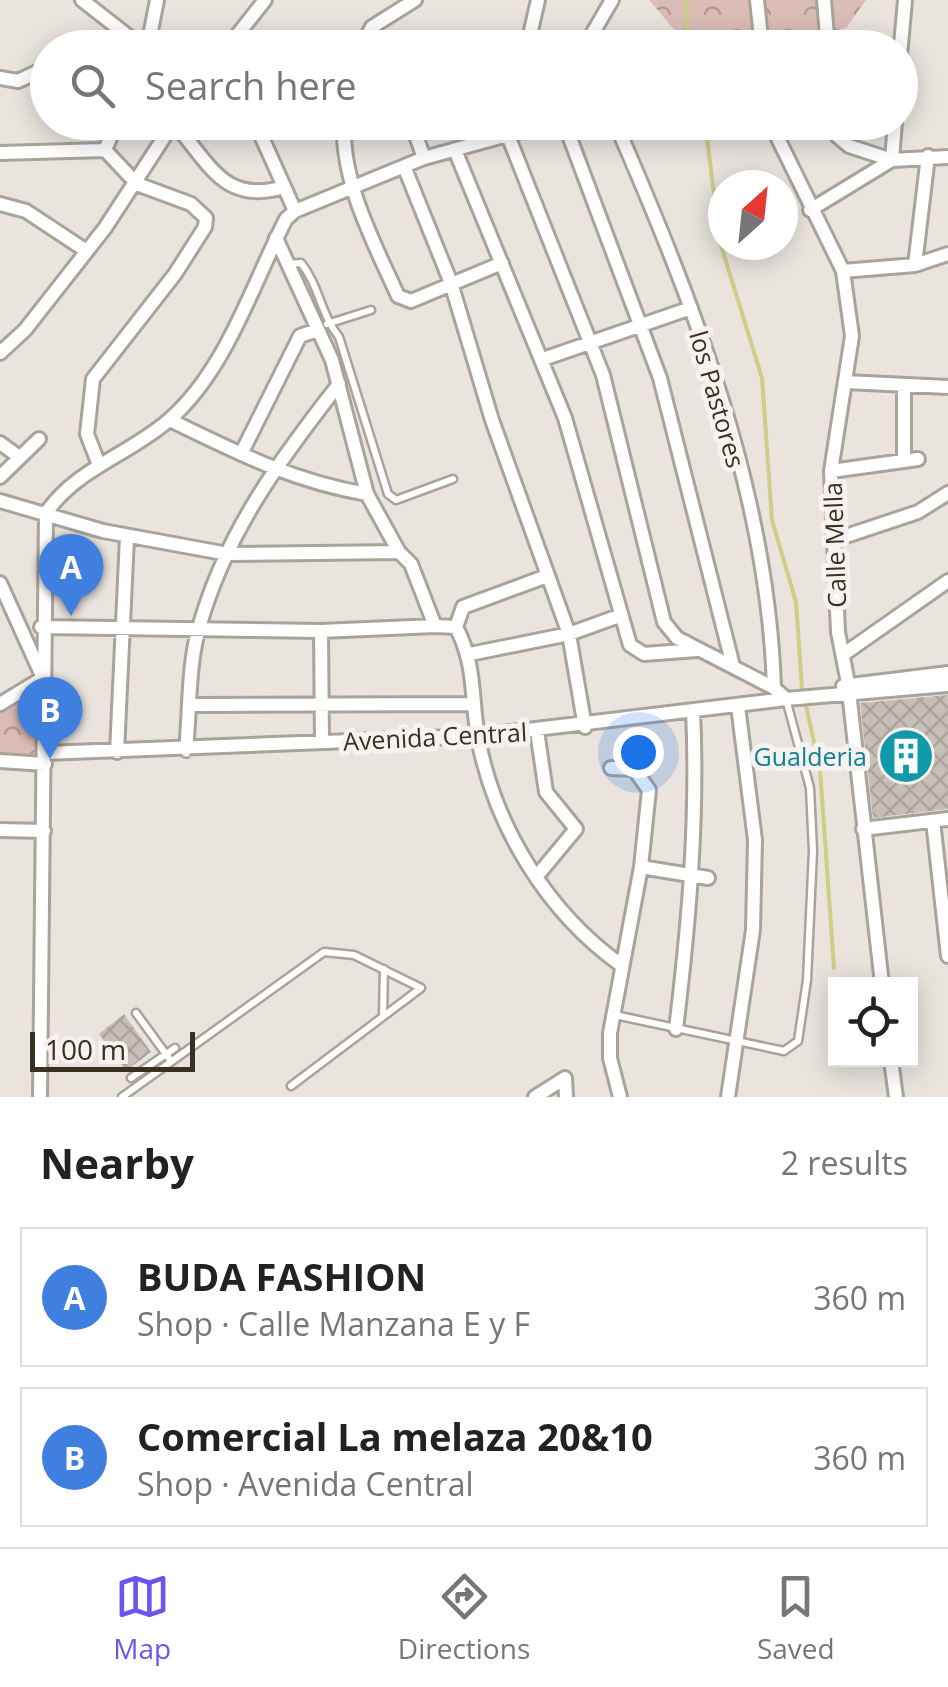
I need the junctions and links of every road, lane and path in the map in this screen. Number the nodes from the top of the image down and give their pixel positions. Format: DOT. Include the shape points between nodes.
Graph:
graph roads {
  1 [pos="82,0"];
  2 [pos="157,0"];
  3 [pos="265,0"];
  4 [pos="415,0"];
  5 [pos="538,0"];
  6 [pos="612,0"];
  7 [pos="757,0"];
  8 [pos="824,0"];
  9 [pos="905,0"];
  10 [pos="390,4"];
  11 [pos="123,30"];
  12 [pos="145,30"];
  13 [pos="241,30"];
  14 [pos="370,30"];
  15 [pos="531,30"];
  16 [pos="594,30"];
  17 [pos="760,30"];
  18 [pos="826,30"];
  19 [pos="902,30"];
  20 [pos="30,75"];
  21 [pos="0,78"];
  22 [pos="109,140"];
  23 [pos="164,140"];
  24 [pos="189,140"];
  25 [pos="263,140"];
  26 [pos="345,140"];
  27 [pos="418,140"];
  28 [pos="479,140"];
  29 [pos="513,140"];
  30 [pos="571,140"];
  31 [pos="622,140"];
  32 [pos="778,140"];
  33 [pos="842,140"];
  34 [pos="894,140"];
  35 [pos="104,150"];
  36 [pos="455,150"];
  37 [pos="0,153"];
  38 [pos="928,156"];
  39 [pos="424,158"];
  40 [pos="948,158"];
  41 [pos="892,160"];
  42 [pos="404,166"];
  43 [pos="137,184"];
  44 [pos="354,186"];
  45 [pos="284,188"];
  46 [pos="1,206"];
  47 [pos="810,210"];
  48 [pos="295,211"];
  49 [pos="276,238"];
  50 [pos="85,250"];
  51 [pos="948,254"];
  52 [pos="502,263"];
  53 [pos="915,265"];
  54 [pos="843,271"];
  55 [pos="451,283"];
  56 [pos="691,308"];
  57 [pos="371,310"];
  58 [pos="641,323"];
  59 [pos="322,327"];
  60 [pos="592,342"];
  61 [pos="0,352"];
  62 [pos="543,359"];
  63 [pos="846,382"];
  64 [pos="339,384"];
  65 [pos="904,387"];
  66 [pos="948,387"];
  67 [pos="170,420"];
  68 [pos="39,439"];
  69 [pos="0,443"];
  70 [pos="241,454"];
  71 [pos="18,456"];
  72 [pos="99,465"];
  73 [pos="271,470"];
  74 [pos="832,471"];
  75 [pos="0,477"];
  76 [pos="453,479"];
  77 [pos="948,493"];
  78 [pos="368,494"];
  79 [pos="0,501"];
  80 [pos="46,512"];
  81 [pos="127,537"];
  82 [pos="834,540"];
  83 [pos="399,552"];
  84 [pos="228,554"];
  85 [pos="547,576"];
  86 [pos="948,580"];
  87 [pos="0,583"];
  88 [pos="619,616"];
  89 [pos="435,626"];
  90 [pos="42,627"];
  91 [pos="456,627"];
  92 [pos="120,628"];
  93 [pos="198,630"];
  94 [pos="321,631"];
  95 [pos="569,634"];
  96 [pos="697,650"];
  97 [pos="470,654"];
  98 [pos="844,654"];
  99 [pos="733,666"];
  100 [pos="948,672"];
  101 [pos="43,678"];
  102 [pos="948,685"];
  103 [pos="774,688"];
  104 [pos="848,690"];
  105 [pos="786,699"];
  106 [pos="0,704"];
  107 [pos="192,704"];
  108 [pos="320,704"];
  109 [pos="474,704"];
  110 [pos="738,706"];
  111 [pos="692,710"];
  112 [pos="585,727"];
  113 [pos="537,731"];
  114 [pos="478,736"];
  115 [pos="322,742"];
  116 [pos="186,750"];
  117 [pos="117,752"];
  118 [pos="45,758"];
  119 [pos="0,761"];
  120 [pos="611,768"];
  121 [pos="948,820"];
  122 [pos="933,821"];
  123 [pos="863,829"];
  124 [pos="0,830"];
  125 [pos="44,832"];
  126 [pos="641,867"];
  127 [pos="537,876"];
  128 [pos="692,878"];
  129 [pos="708,878"];
  130 [pos="948,956"];
  131 [pos="622,965"];
  132 [pos="384,970"];
  133 [pos="881,977"];
  134 [pos="136,1012"];
  135 [pos="613,1015"];
  136 [pos="382,1017"];
  137 [pos="676,1029"];
  138 [pos="736,1043"];
  139 [pos="175,1048"];
  140 [pos="169,1058"];
  141 [pos="892,1067"];
  142 [pos="131,1078"];
  143 [pos="290,1086"];
  144 [pos="40,1097"];
  145 [pos="122,1097"];
  146 [pos="535,1097"];
  147 [pos="566,1097"];
  148 [pos="620,1097"];
  149 [pos="728,1097"];
  150 [pos="896,1097"];
  1 -- 11 [label="street"];
  2 -- 12 [label="street"];
  3 -- 13 [label="street"];
  4 -- 10 [label="street"];
  5 -- 15 [label="street"];
  6 -- 16 [label="street"];
  7 -- 17 [label="street"];
  8 -- 18 [label="street"];
  9 -- 19 [label="street"];
  10 -- 14 [label="street"];
  20 -- 21 [label="street"];
  22 -- 35 [label="street"];
  23 -- 43 [label="street"];
  24 -- 45 [label="street" via="234,189 258,195"];
  25 -- 45 [label="street"];
  26 -- 44 [label="street"];
  27 -- 39 [label="street"];
  28 -- 36 [label="street"];
  29 -- 60 [label="street"];
  30 -- 58 [label="street"];
  31 -- 56 [label="street, los Pastores"];
  32 -- 47 [label="street, Calle Mella"];
  33 -- 41 [label="street"];
  34 -- 41 [label="street"];
  35 -- 37 [label="street"];
  35 -- 43 [label="street"];
  36 -- 39 [label="street"];
  36 -- 52 [label="street"];
  38 -- 40 [label="street"];
  38 -- 41 [label="street"];
  38 -- 53 [label="street"];
  39 -- 42 [label="street"];
  41 -- 47 [label="street"];
  42 -- 44 [label="street"];
  42 -- 55 [label="street"];
  43 -- 50 [label="street"];
  43 -- 72 [label="street" via="202,210 205,227 93,379 87,434"];
  44 -- 48 [label="street"];
  44 -- 55 [label="street" via="398,296 411,300"];
  45 -- 48 [label="street"];
  46 -- 50 [label="street" via="26,210"];
  47 -- 54 [label="street, Calle Mella"];
  48 -- 49 [label="street"];
  49 -- 59 [label="street"];
  49 -- 67 [label="street" via="200,389"];
  50 -- 61 [label="street"];
  51 -- 53 [label="street"];
  52 -- 55 [label="street"];
  52 -- 62 [label="street"];
  53 -- 54 [label="street"];
  54 -- 63 [label="street, Calle Mella" via="852,336"];
  55 -- 85 [label="street"];
  56 -- 58 [label="street"];
  56 -- 103 [label="street, los Pastores" via="760,554"];
  57 -- 59 [label="lane"];
  58 -- 60 [label="street"];
  58 -- 99 [label="street"];
  59 -- 64 [label="street"];
  59 -- 70 [label="street" via="300,336"];
  59 -- 76 [label="lane" via="340,337 388,494 396,500"];
  60 -- 62 [label="street"];
  60 -- 96 [label="street" via="664,622"];
  62 -- 88 [label="street"];
  63 -- 65 [label="street"];
  63 -- 74 [label="street, Calle Mella"];
  64 -- 73 [label="street"];
  64 -- 78 [label="street"];
  65 -- 66 [label="street"];
  65 -- 74 [label="street" via="911,460"];
  67 -- 70 [label="street"];
  67 -- 72 [label="street"];
  68 -- 71 [label="street"];
  69 -- 71 [label="street"];
  70 -- 73 [label="street"];
  71 -- 75 [label="street"];
  72 -- 80 [label="street" via="63,489"];
  73 -- 78 [label="street"];
  73 -- 84 [label="street"];
  74 -- 82 [label="street, Calle Mella"];
  77 -- 82 [label="street" via="918,512"];
  78 -- 83 [label="street"];
  79 -- 80 [label="street"];
  80 -- 81 [label="street"];
  80 -- 90 [label="street"];
  81 -- 84 [label="street"];
  81 -- 92 [label="street"];
  82 -- 98 [label="street, Calle Mella"];
  83 -- 84 [label="street"];
  83 -- 89 [label="street" via="412,564"];
  84 -- 93 [label="street"];
  85 -- 91 [label="street" via="462,606"];
  85 -- 95 [label="street"];
  86 -- 98 [label="street"];
  87 -- 101 [label="street"];
  88 -- 95 [label="street"];
  88 -- 96 [label="street" via="630,645 644,654"];
  89 -- 91 [label="street"];
  89 -- 94 [label="street"];
  90 -- 92 [label="street"];
  90 -- 101 [label="street"];
  91 -- 97 [label="street"];
  92 -- 93 [label="street"];
  92 -- 117 [label="street"];
  93 -- 94 [label="street"];
  93 -- 107 [label="street"];
  94 -- 108 [label="street"];
  95 -- 97 [label="street"];
  95 -- 112 [label="street"];
  96 -- 99 [label="street"];
  97 -- 109 [label="street"];
  98 -- 104 [label="street, Calle Mella"];
  99 -- 103 [label="street"];
  100 -- 104 [label="street, Avenida Central"];
  101 -- 106 [label="street"];
  101 -- 118 [label="street"];
  102 -- 104 [label="street, Avenida Central"];
  103 -- 105 [label="street"];
  104 -- 105 [label="street, Avenida Central"];
  104 -- 123 [label="street, Calle Mella"];
  105 -- 110 [label="street, Avenida Central"];
  105 -- 138 [label="lane" via="810,788 814,878 807,980 795,1046 784,1051"];
  107 -- 108 [label="street"];
  107 -- 116 [label="street"];
  108 -- 109 [label="street"];
  108 -- 115 [label="street"];
  109 -- 114 [label="street"];
  110 -- 111 [label="street, Avenida Central"];
  110 -- 138 [label="street" via="756,840 753,930"];
  111 -- 112 [label="street, Avenida Central"];
  111 -- 128 [label="street"];
  112 -- 113 [label="street, Avenida Central"];
  113 -- 114 [label="street, Avenida Central"];
  113 -- 127 [label="street" via="546,792 576,829"];
  114 -- 115 [label="street, Avenida Central"];
  114 -- 127 [label="street" via="507,830"];
  115 -- 116 [label="street, Avenida Central"];
  116 -- 117 [label="street, Avenida Central"];
  117 -- 118 [label="street, Avenida Central"];
  118 -- 119 [label="street, Avenida Central"];
  118 -- 125 [label="street"];
  120 -- 126 [label="street" via="634,770 648,783"];
  121 -- 122 [label="street"];
  122 -- 123 [label="street"];
  122 -- 130 [label="street"];
  123 -- 133 [label="street, Calle Mella"];
  124 -- 125 [label="street"];
  125 -- 144 [label="street"];
  126 -- 128 [label="street"];
  126 -- 131 [label="street"];
  127 -- 131 [label="street" via="579,931"];
  128 -- 129 [label="street"];
  128 -- 137 [label="street"];
  131 -- 135 [label="street"];
  132 -- 136 [label="lane"];
  132 -- 136 [label="lane" via="420,988"];
  132 -- 140 [label="lane" via="354,954 324,952"];
  134 -- 140 [label="lane"];
  135 -- 137 [label="lane"];
  135 -- 148 [label="street" via="610,1058"];
  136 -- 143 [label="lane"];
  137 -- 138 [label="lane"];
  138 -- 149 [label="street"];
  139 -- 140 [label="lane"];
  140 -- 142 [label="lane"];
  140 -- 145 [label="lane"];
  141 -- 150 [label="street"];
  146 -- 147 [label="street" via="565,1078"];
}
